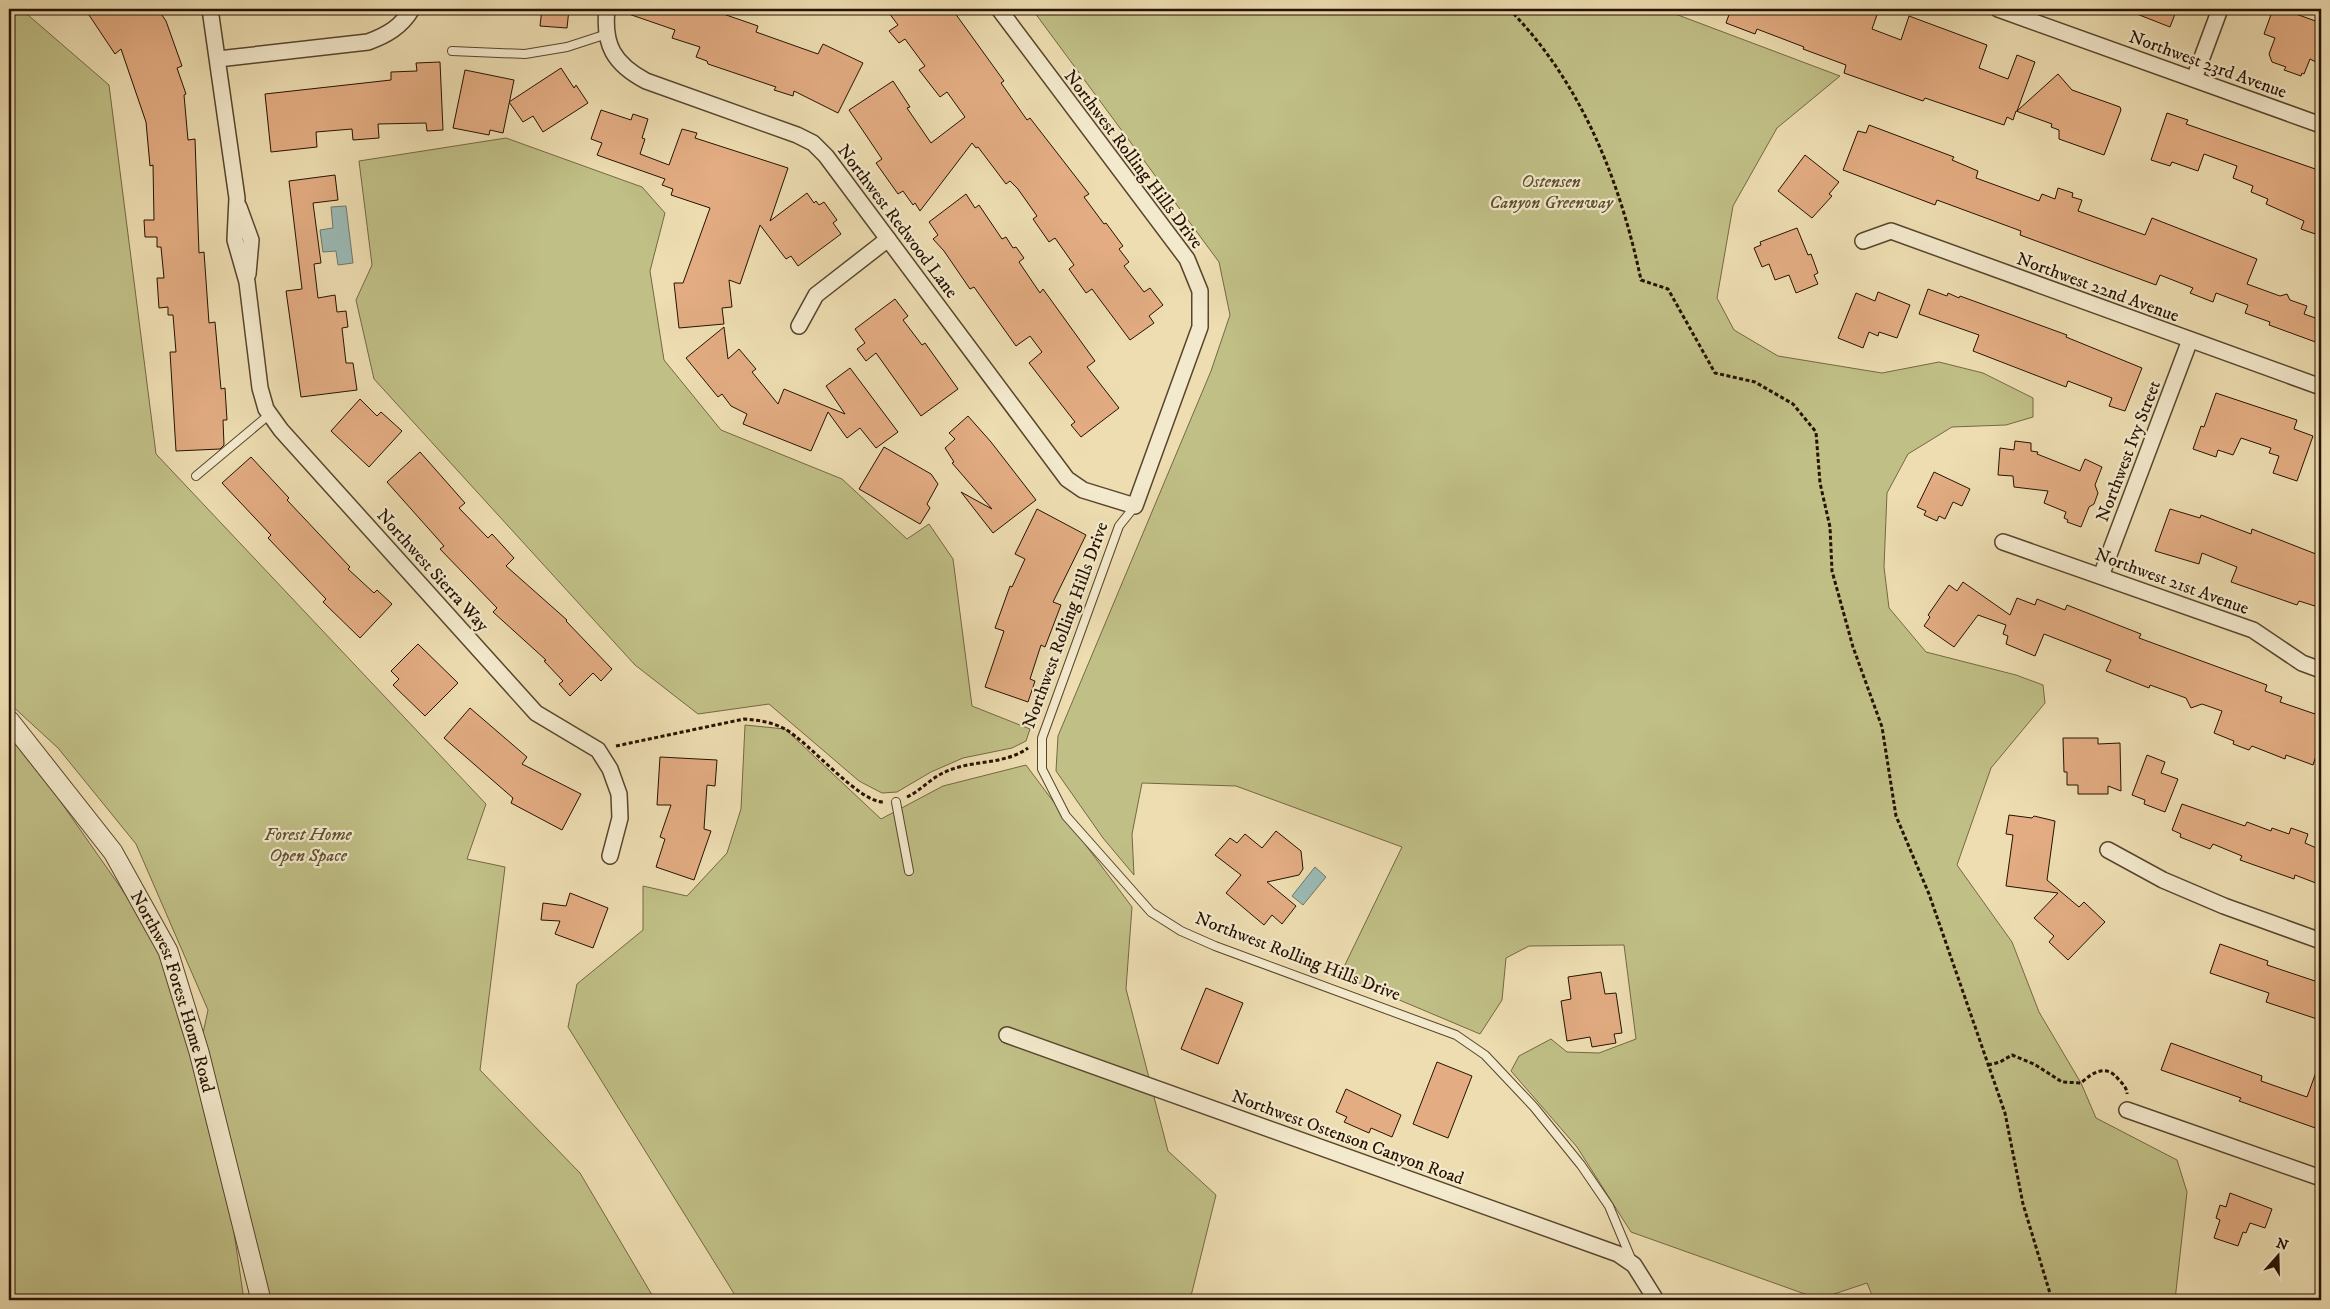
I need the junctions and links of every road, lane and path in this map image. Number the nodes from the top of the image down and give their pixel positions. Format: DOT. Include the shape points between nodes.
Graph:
graph roads {
  1 [pos="210,9"];
  2 [pos="412,9"];
  3 [pos="607,9"];
  4 [pos="999,9"];
  5 [pos="1509,9"];
  6 [pos="1998,9"];
  7 [pos="2220,9"];
  8 [pos="607,34"];
  9 [pos="452,51"];
  10 [pos="218,59"];
  11 [pos="2194,80"];
  12 [pos="2321,125"];
  13 [pos="888,239"];
  14 [pos="1863,241"];
  15 [pos="799,326"];
  16 [pos="2190,340"];
  17 [pos="2321,387"];
  18 [pos="270,414"];
  19 [pos="196,476"];
  20 [pos="1135,506"];
  21 [pos="2003,542"];
  22 [pos="2101,576"];
  23 [pos="2321,670"];
  24 [pos="9,720"];
  25 [pos="1042,738"];
  26 [pos="598,750"];
  27 [pos="896,802"];
  28 [pos="2108,850"];
  29 [pos="610,856"];
  30 [pos="909,871"];
  31 [pos="2321,941"];
  32 [pos="1007,1035"];
  33 [pos="1988,1065"];
  34 [pos="2127,1110"];
  35 [pos="2321,1178"];
  36 [pos="1634,1265"];
  37 [pos="261,1300"];
  38 [pos="1656,1300"];
  39 [pos="2052,1300"];
  1 -- 10 [label="street, Northwest Sierra Way"];
  2 -- 10 [label="street" via="401,25 368,42"];
  3 -- 8 [label="street, Northwest Redwood Lane"];
  4 -- 20 [label="street, Northwest Rolling Hills Drive" via="1187,259 1200,291 1200,327"];
  5 -- 33 [label="path" via="1533,34 1574,92 1593,129 1632,235 1641,280 1668,290 1714,373 1755,382 1793,404 1816,432 1820,482 1830,527 1832,571 1853,647 1882,727 1896,816 1929,894"];
  6 -- 11 [label="street, Northwest 23rd Avenue"];
  7 -- 11 [label="street"];
  8 -- 9 [label="lane" via="567,47 525,54"];
  8 -- 13 [label="street, Northwest Redwood Lane" via="617,60 646,81 797,134 813,143"];
  10 -- 18 [label="street, Northwest Sierra Way" via="237,198 235,240 247,282 260,388"];
  11 -- 12 [label="street, Northwest 23rd Avenue"];
  13 -- 15 [label="street" via="816,295"];
  13 -- 20 [label="street, Northwest Redwood Lane" via="1067,479 1083,490"];
  14 -- 16 [label="street, Northwest 22nd Avenue" via="1891,231"];
  16 -- 17 [label="street, Northwest 22nd Avenue"];
  16 -- 22 [label="street, Northwest Ivy Street"];
  18 -- 19 [label="lane"];
  18 -- 26 [label="street, Northwest Sierra Way" via="536,713"];
  20 -- 25 [label="lane, Northwest Rolling Hills Drive" via="1119,526"];
  21 -- 22 [label="street, Northwest 21st Avenue"];
  22 -- 23 [label="street, Northwest 21st Avenue" via="2253,630 2302,663"];
  24 -- 37 [label="street, Northwest Forest Home Road" via="113,852 168,951 199,1052"];
  25 -- 27 [label="path" via="1020,754 969,763 943,773"];
  25 -- 36 [label="lane, Northwest Rolling Hills Drive" via="1042,769 1066,816 1150,912 1215,946 1456,1035 1485,1055 1534,1107 1581,1165 1609,1206"];
  26 -- 27 [label="path" via="744,719 764,721 785,730 876,802"];
  26 -- 29 [label="street, Northwest Sierra Way" via="610,769 619,794 620,818"];
  27 -- 30 [label="lane"];
  28 -- 31 [label="street" via="2163,880"];
  32 -- 36 [label="street, Northwest Ostenson Canyon Road" via="1618,1254"];
  33 -- 34 [label="path" via="2012,1054 2062,1082 2081,1083 2101,1069 2114,1073 2128,1090"];
  33 -- 39 [label="path" via="2005,1113 2023,1204"];
  34 -- 35 [label="street"];
  36 -- 38 [label="street, Northwest Ostenson Canyon Road"];
}
